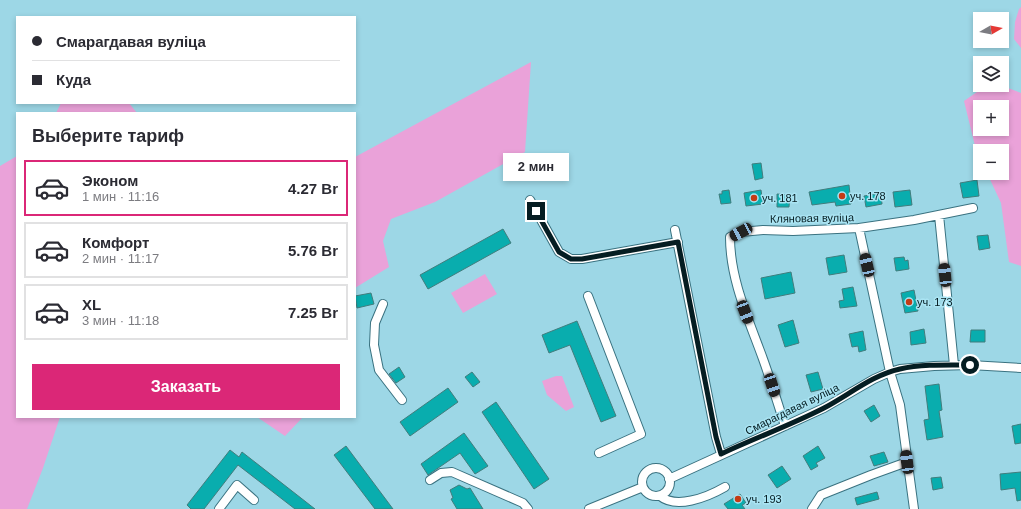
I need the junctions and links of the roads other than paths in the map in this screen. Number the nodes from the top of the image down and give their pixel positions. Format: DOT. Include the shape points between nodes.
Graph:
graph roads {
  1 [pos="530,200"];
  2 [pos="973,208"];
  3 [pos="939,215"];
  4 [pos="859,228"];
  5 [pos="675,230"];
  6 [pos="678,242"];
  7 [pos="588,296"];
  8 [pos="383,304"];
  9 [pos="954,365"];
  10 [pos="1021,368"];
  11 [pos="890,372"];
  12 [pos="402,400"];
  13 [pos="785,426"];
  14 [pos="599,453"];
  15 [pos="721,454"];
  16 [pos="907,462"];
  17 [pos="669,479"];
  18 [pos="430,480"];
  19 [pos="643,487"];
  20 [pos="725,487"];
  21 [pos="660,496"];
  22 [pos="254,500"];
  23 [pos="219,509"];
  24 [pos="528,509"];
  25 [pos="589,509"];
  26 [pos="812,509"];
  27 [pos="914,509"];
  1 -- 6 [label="street" via="559,252 571,259"];
  2 -- 3 [label="street, Кляновая вуліца"];
  3 -- 4 [label="street, Кляновая вуліца"];
  3 -- 9 [label="street"];
  4 -- 11 [label="street"];
  4 -- 13 [label="street, Кляновая вуліца" via="763,230 741,232 730,238 730,255 745,312"];
  5 -- 6 [label="street"];
  6 -- 15 [label="street"];
  7 -- 14 [label="street" via="641,434"];
  8 -- 12 [label="street" via="374,323 375,352 379,370"];
  9 -- 10 [label="street, Смарагдавая вуліца"];
  9 -- 11 [label="street, Смарагдавая вуліца" via="906,368"];
  11 -- 13 [label="street, Смарагдавая вуліца"];
  11 -- 16 [label="street" via="900,404"];
  13 -- 15 [label="street, Смарагдавая вуліца"];
  15 -- 17 [label="street, Смарагдавая вуліца"];
  16 -- 26 [label="street" via="822,495"];
  16 -- 27 [label="street"];
  17 -- 19 [label="street" via="665,472 654,468 644,475"];
  17 -- 21 [label="street" via="667,491"];
  18 -- 24 [label="street" via="441,473 452,472 523,502"];
  19 -- 21 [label="street" via="650,495"];
  19 -- 25 [label="street"];
  20 -- 21 [label="street" via="685,508 667,504"];
  22 -- 23 [label="street" via="237,485"];
}
